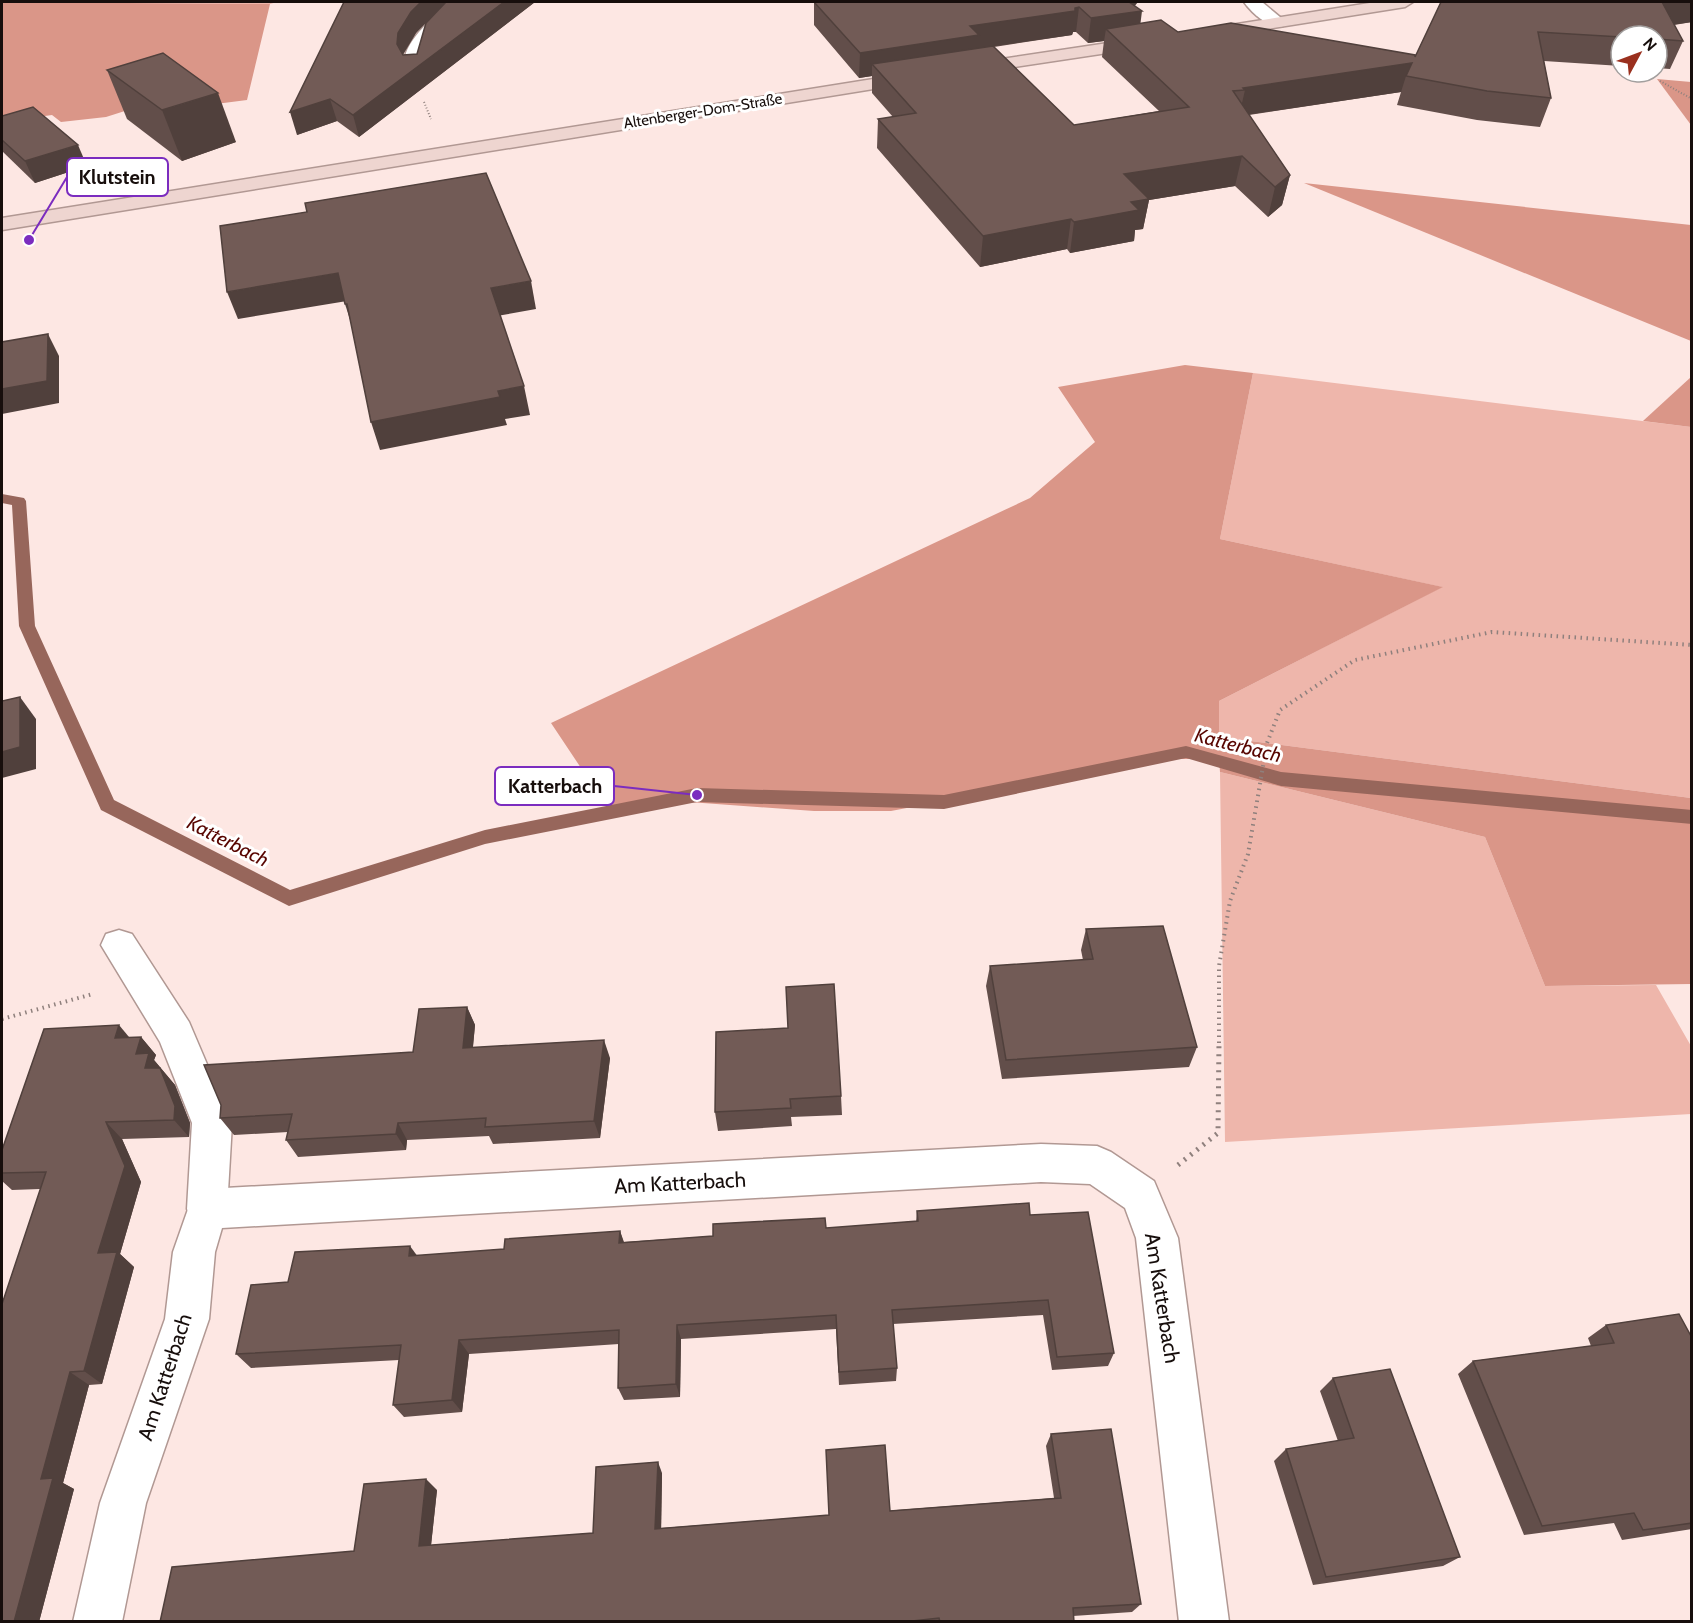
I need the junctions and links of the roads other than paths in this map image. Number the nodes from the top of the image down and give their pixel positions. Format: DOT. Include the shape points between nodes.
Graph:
graph roads {
  1 [pos="458,2"];
  2 [pos="1252,2"];
  3 [pos="1405,2"];
  4 [pos="1277,22"];
  5 [pos="1191,36"];
  6 [pos="1168,39"];
  7 [pos="414,70"];
  8 [pos="2,224"];
  9 [pos="118,945"];
  10 [pos="207,1209"];
  11 [pos="97,1622"];
  12 [pos="1204,1622"];
  1 -- 7 [label="street" via="416,49"];
  2 -- 4 [label="street"];
  3 -- 4 [label="main road"];
  4 -- 5 [label="main road"];
  6 -- 8 [label="main road, Altenberger-Dom-Straße"];
  9 -- 10 [label="street" via="176,1035 212,1123"];
  10 -- 11 [label="street, Am Katterbach" via="194,1252 187,1319 123,1503"];
  10 -- 12 [label="street, Am Katterbach" via="1041,1163 1097,1166 1140,1195 1157,1238"];
}
